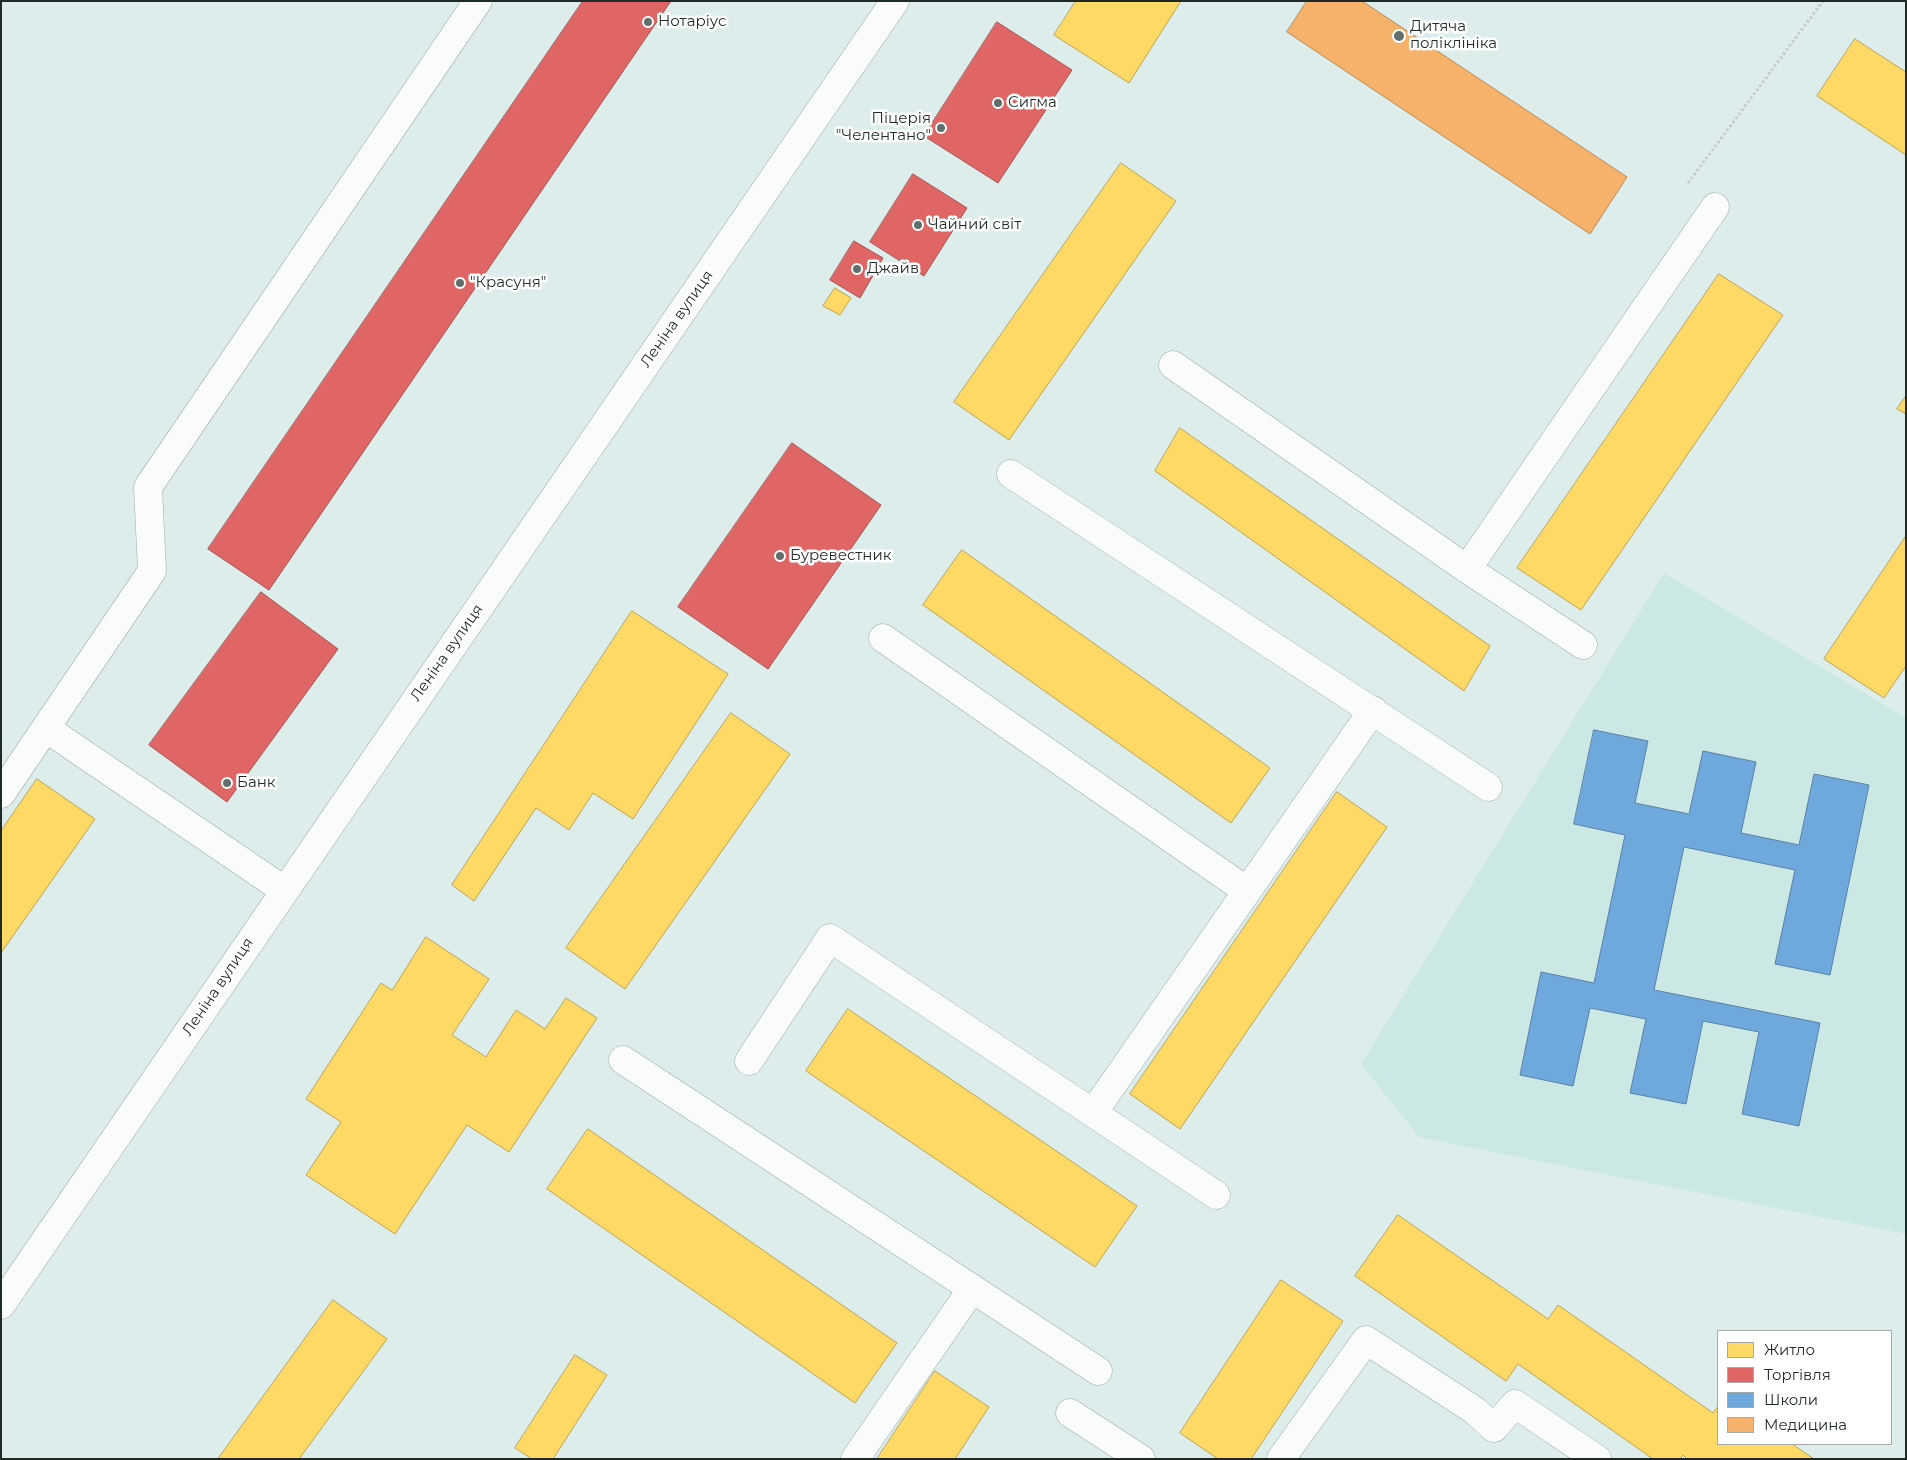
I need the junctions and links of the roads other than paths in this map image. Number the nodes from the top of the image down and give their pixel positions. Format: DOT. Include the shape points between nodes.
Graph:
graph roads {
  1 [pos="478,1"];
  2 [pos="895,1"];
  3 [pos="1715,207"];
  4 [pos="1173,365"];
  5 [pos="1010,474"];
  6 [pos="1467,569"];
  7 [pos="883,638"];
  8 [pos="1583,645"];
  9 [pos="1372,710"];
  10 [pos="47,730"];
  11 [pos="1488,787"];
  12 [pos="1,794"];
  13 [pos="284,890"];
  14 [pos="1247,890"];
  15 [pos="623,1060"];
  16 [pos="749,1061"];
  17 [pos="1093,1113"];
  18 [pos="1216,1195"];
  19 [pos="972,1289"];
  20 [pos="1,1305"];
  21 [pos="1098,1371"];
  22 [pos="1070,1413"];
  23 [pos="855,1459"];
  24 [pos="1142,1459"];
  25 [pos="1282,1459"];
  26 [pos="1597,1459"];
  1 -- 10 [label="street" via="148,487 152,571"];
  2 -- 13 [label="street, Леніна вулиця"];
  3 -- 6 [label="street"];
  4 -- 6 [label="street"];
  5 -- 9 [label="street"];
  6 -- 8 [label="street"];
  7 -- 14 [label="street"];
  9 -- 11 [label="street"];
  9 -- 14 [label="street"];
  10 -- 12 [label="street"];
  10 -- 13 [label="street"];
  13 -- 20 [label="street, Леніна вулиця"];
  14 -- 17 [label="street"];
  15 -- 19 [label="street"];
  16 -- 17 [label="street" via="830,938"];
  17 -- 18 [label="street"];
  19 -- 21 [label="street"];
  19 -- 23 [label="street"];
  22 -- 24 [label="street"];
  25 -- 26 [label="street" via="1366,1340 1474,1410 1494,1428 1515,1404"];
}
